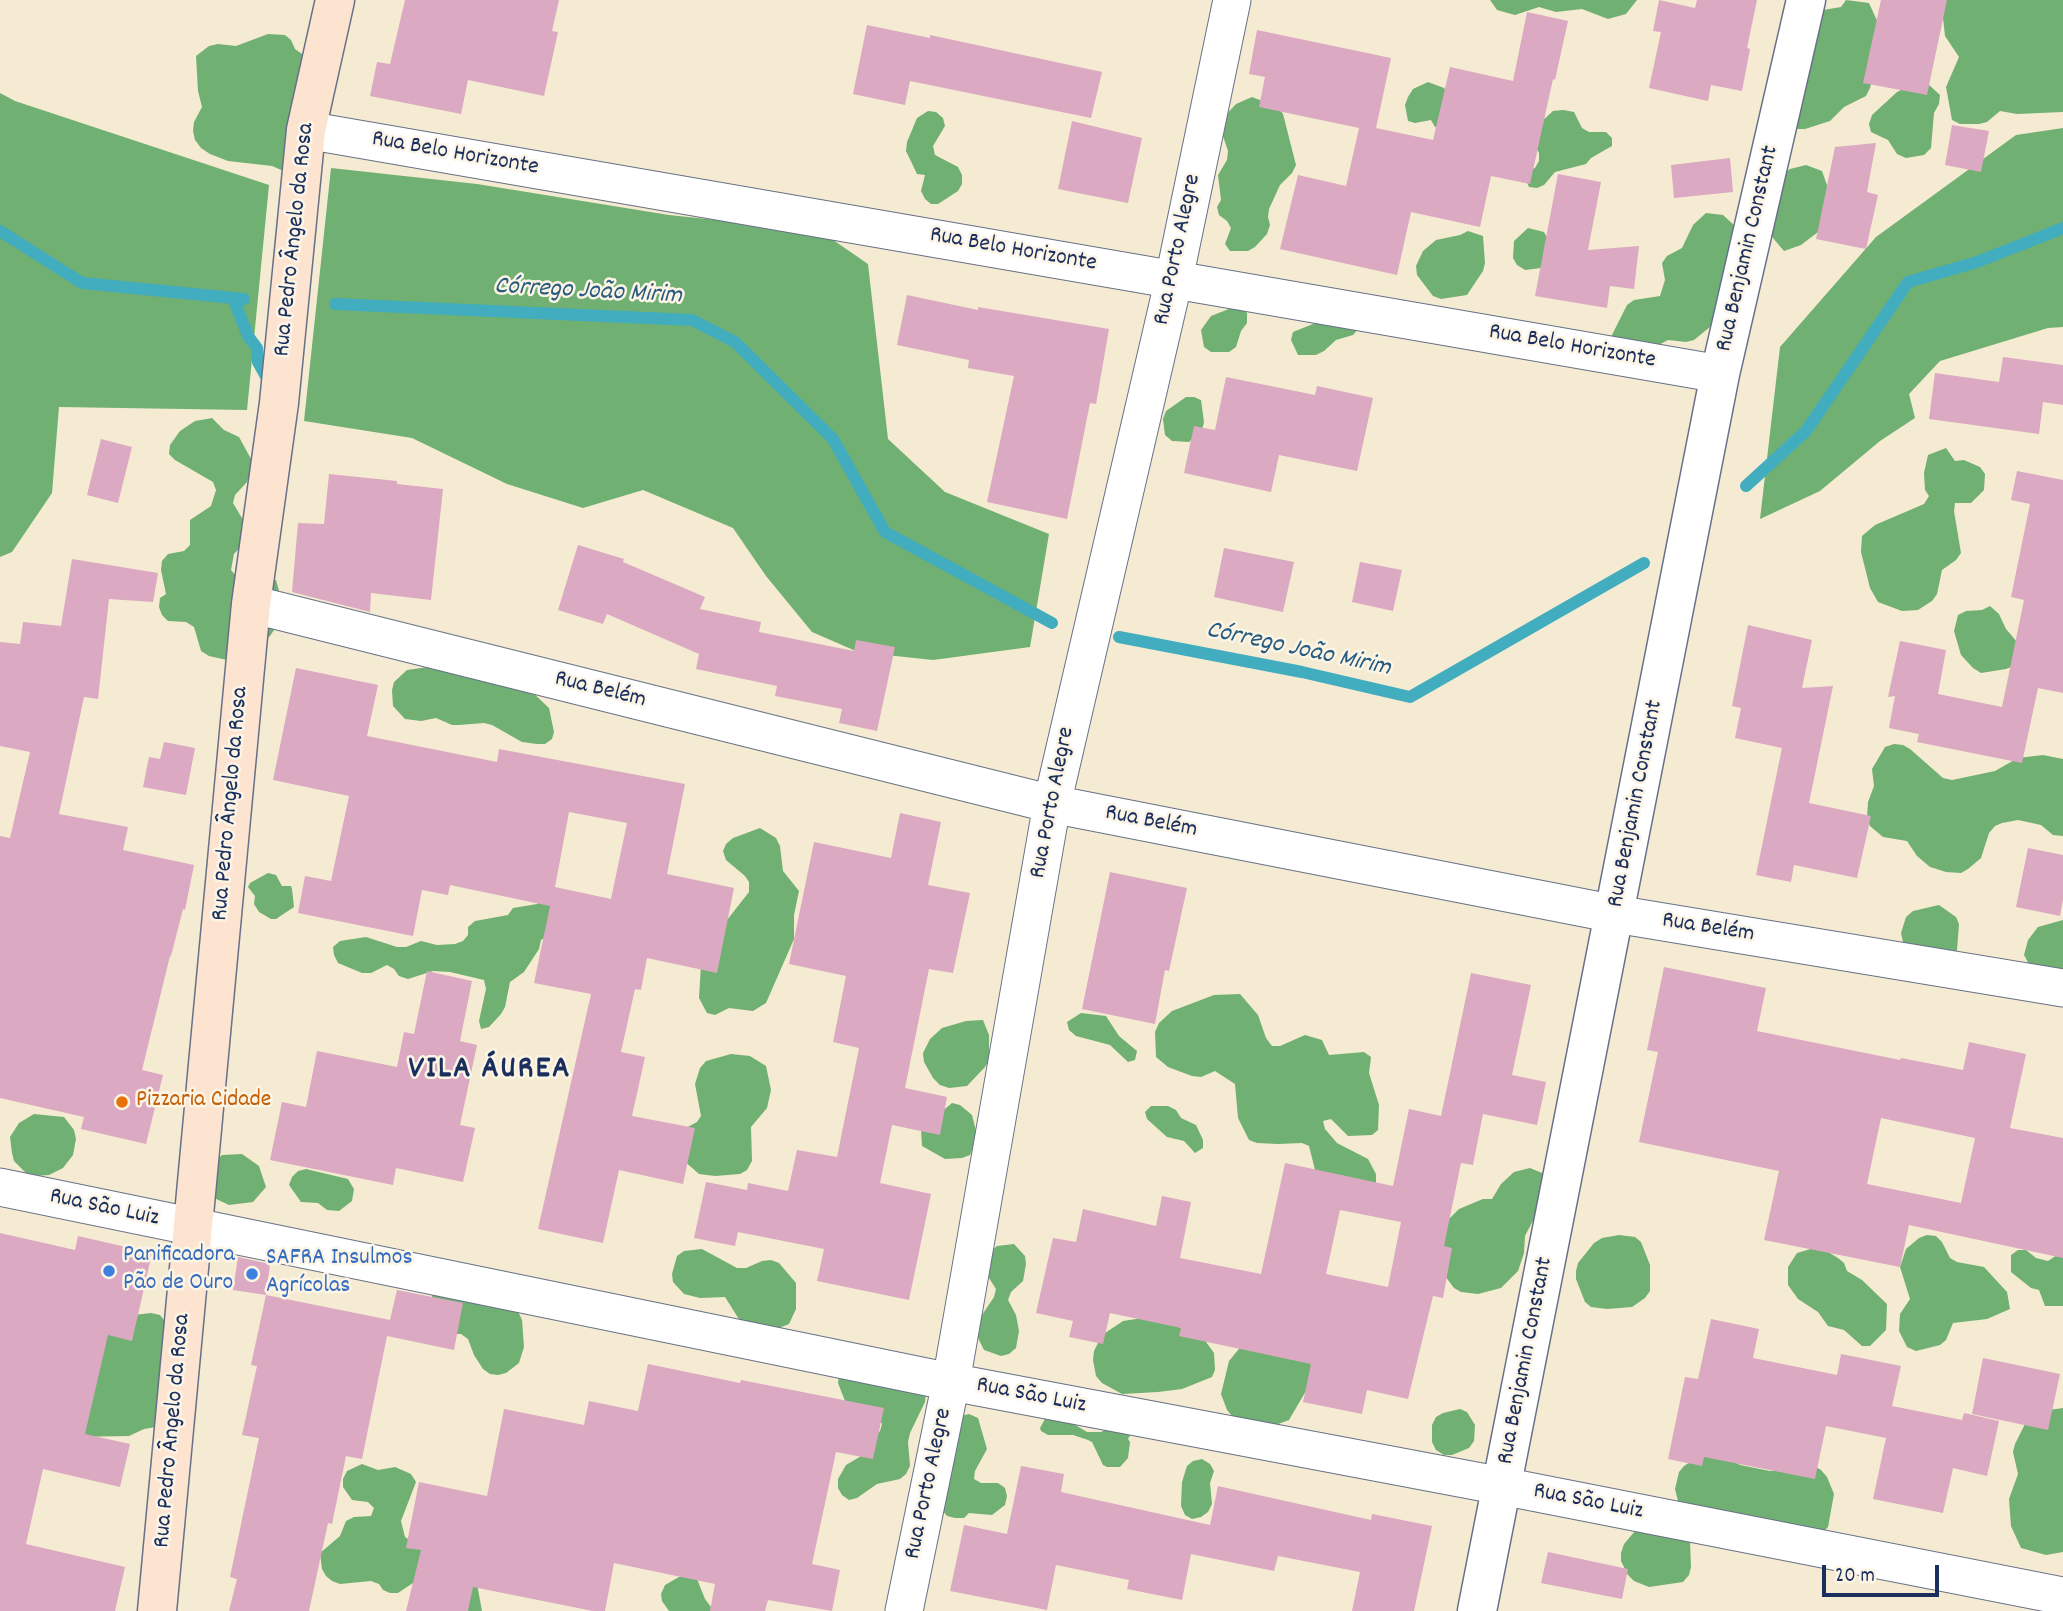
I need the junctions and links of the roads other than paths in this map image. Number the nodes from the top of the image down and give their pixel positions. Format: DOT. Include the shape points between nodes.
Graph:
graph roads {
  1 [pos="335,0"];
  2 [pos="1232,0"];
  3 [pos="1807,0"];
  4 [pos="306,130"];
  5 [pos="1174,279"];
  6 [pos="1720,374"];
  7 [pos="251,604"];
  8 [pos="1052,804"];
  9 [pos="1615,914"];
  10 [pos="2063,988"];
  11 [pos="0,1187"];
  12 [pos="193,1228"];
  13 [pos="951,1382"];
  14 [pos="1502,1486"];
  15 [pos="2063,1596"];
  16 [pos="157,1611"];
  17 [pos="904,1611"];
  18 [pos="1477,1611"];
  1 -- 4 [label="main road, Rua Pedro Ângelo da Rosa"];
  2 -- 5 [label="street, Rua Porto Alegre"];
  3 -- 6 [label="street, Rua Benjamin Constant"];
  4 -- 5 [label="street, Rua Belo Horizonte"];
  4 -- 7 [label="main road, Rua Pedro Ângelo da Rosa" via="279,403"];
  5 -- 6 [label="street, Rua Belo Horizonte"];
  5 -- 8 [label="street, Rua Porto Alegre"];
  6 -- 9 [label="street, Rua Benjamin Constant"];
  7 -- 8 [label="street, Rua Belém"];
  7 -- 12 [label="main road, Rua Pedro Ângelo da Rosa"];
  8 -- 9 [label="street, Rua Belém"];
  8 -- 13 [label="street, Rua Porto Alegre"];
  9 -- 10 [label="street, Rua Belém"];
  9 -- 14 [label="street, Rua Benjamin Constant"];
  11 -- 12 [label="street, Rua São Luiz"];
  12 -- 13 [label="street, Rua São Luiz"];
  12 -- 16 [label="main road, Rua Pedro Ângelo da Rosa"];
  13 -- 14 [label="street, Rua São Luiz"];
  13 -- 17 [label="street, Rua Porto Alegre"];
  14 -- 15 [label="street, Rua São Luiz"];
  14 -- 18 [label="street, Rua Benjamin Constant"];
}
